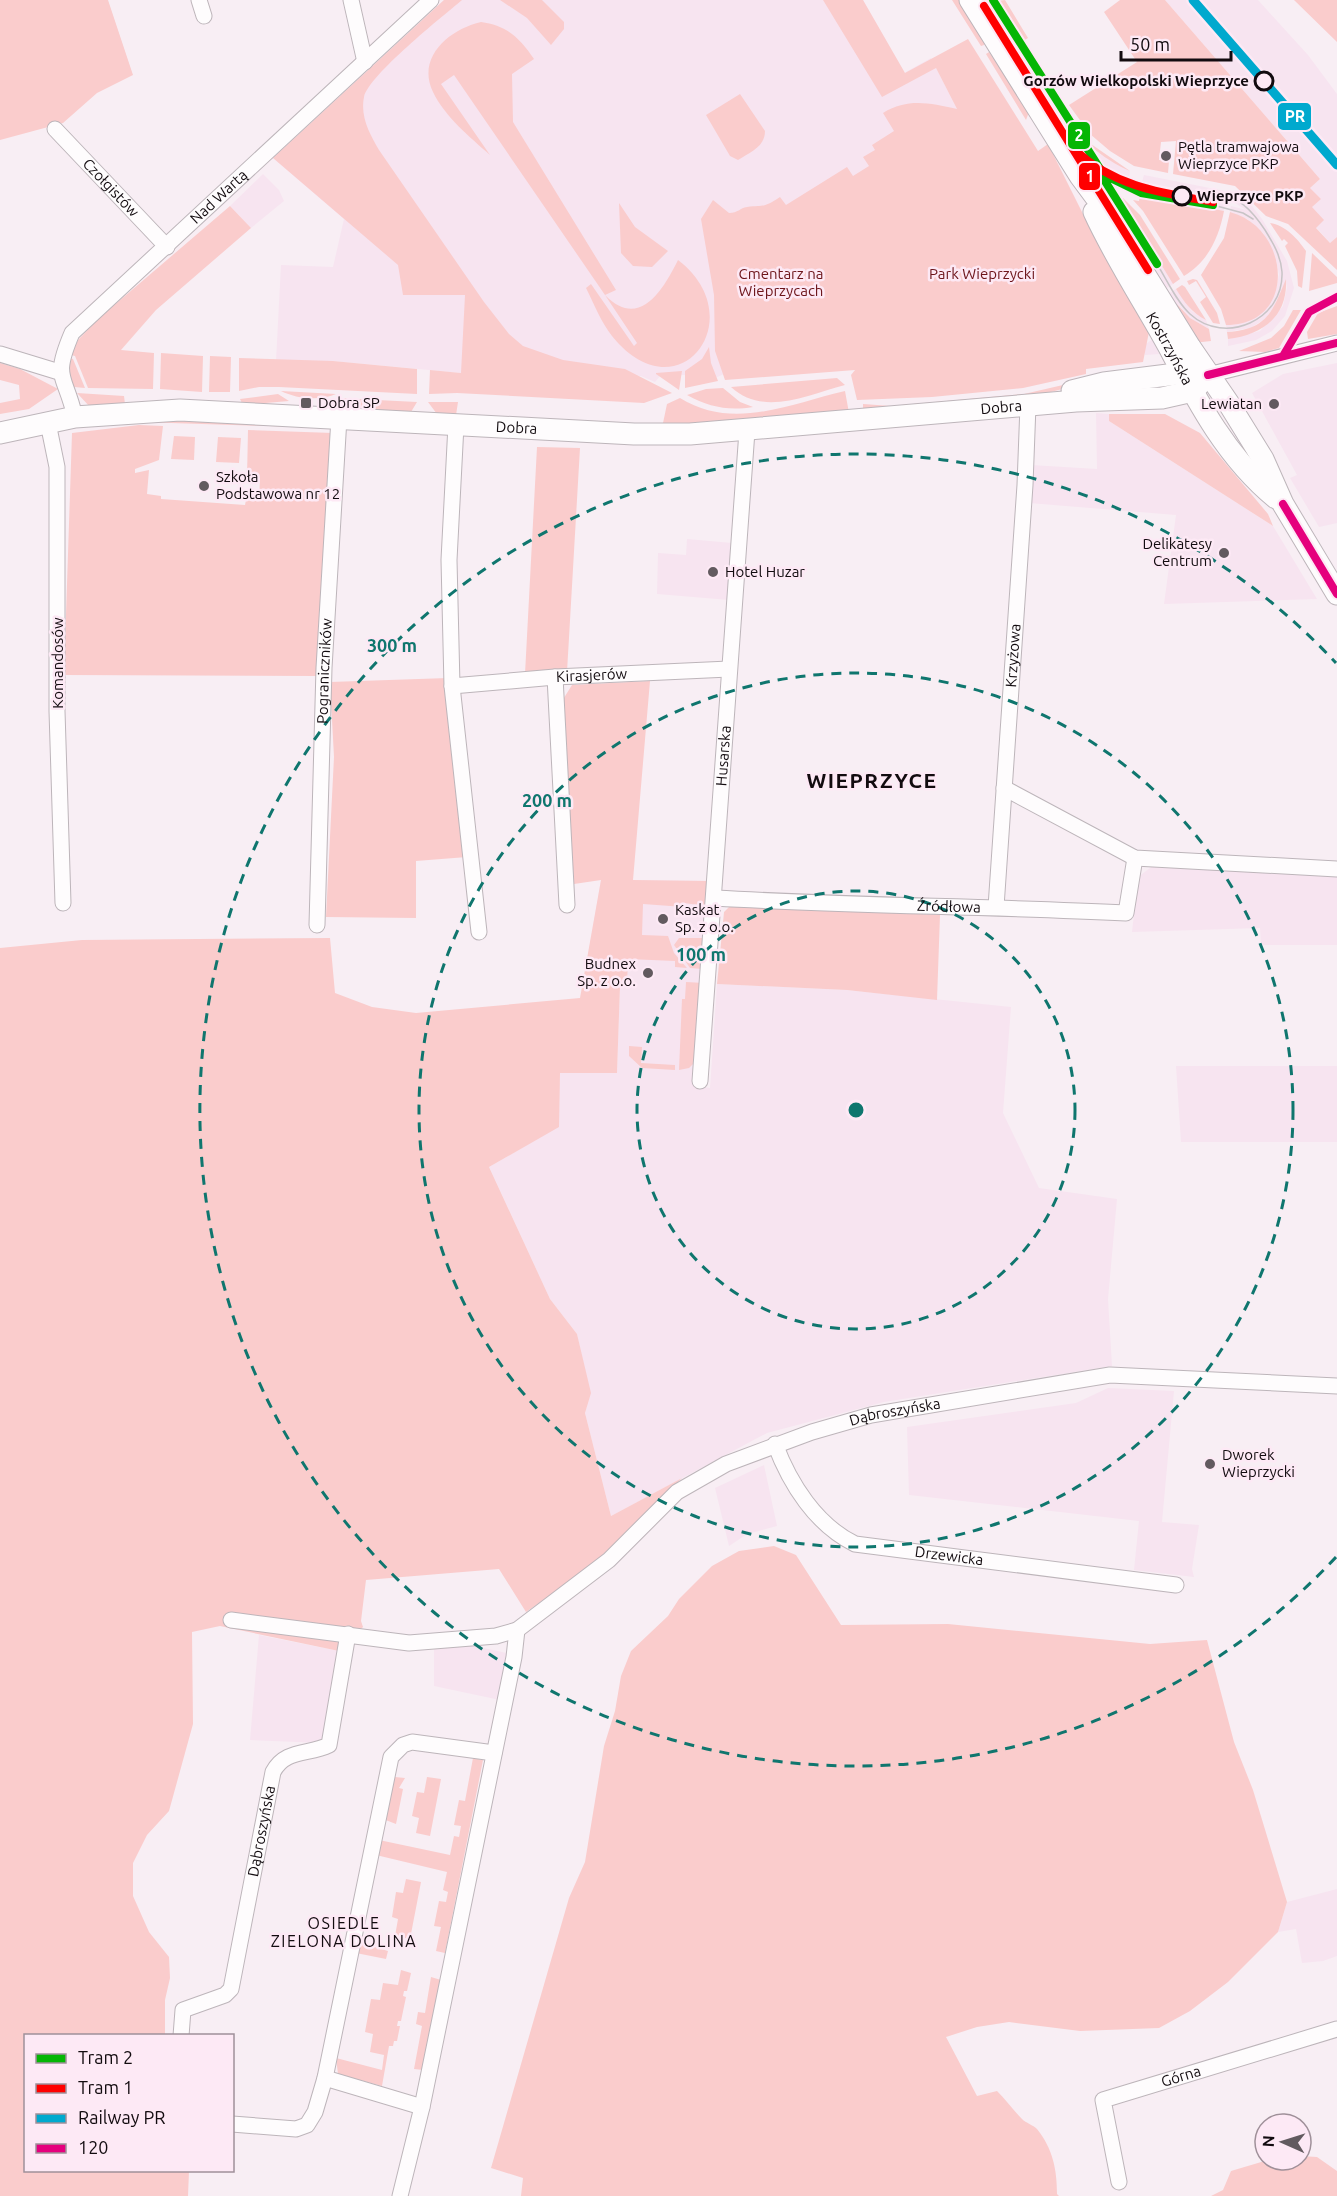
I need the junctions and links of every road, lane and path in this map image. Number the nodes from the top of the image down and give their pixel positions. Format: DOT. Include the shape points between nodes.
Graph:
graph roads {
  1 [pos="199,0"];
  2 [pos="351,0"];
  3 [pos="431,0"];
  4 [pos="970,0"];
  5 [pos="204,16"];
  6 [pos="365,62"];
  7 [pos="55,129"];
  8 [pos="1080,176"];
  9 [pos="166,247"];
  10 [pos="1337,344"];
  11 [pos="0,354"];
  12 [pos="59,372"];
  13 [pos="1208,375"];
  14 [pos="1186,382"];
  15 [pos="1031,405"];
  16 [pos="75,417"];
  17 [pos="339,418"];
  18 [pos="48,423"];
  19 [pos="456,425"];
  20 [pos="747,431"];
  21 [pos="0,433"];
  22 [pos="1283,504"];
  23 [pos="1337,594"];
  24 [pos="729,669"];
  25 [pos="555,677"];
  26 [pos="452,686"];
  27 [pos="1004,788"];
  28 [pos="1135,858"];
  29 [pos="1337,869"];
  30 [pos="715,898"];
  31 [pos="63,903"];
  32 [pos="567,905"];
  33 [pos="996,907"];
  34 [pos="317,925"];
  35 [pos="479,932"];
  36 [pos="700,1081"];
  37 [pos="1337,1386"];
  38 [pos="775,1444"];
  39 [pos="1176,1585"];
  40 [pos="231,1620"];
  41 [pos="517,1630"];
  42 [pos="348,1634"];
  43 [pos="494,1753"];
  44 [pos="1337,2029"];
  45 [pos="181,2034"];
  46 [pos="325,2078"];
  47 [pos="422,2107"];
  48 [pos="234,2124"];
  49 [pos="1119,2182"];
  50 [pos="400,2196"];
  1 -- 5 [label="street"];
  2 -- 6 [label="street"];
  3 -- 6 [label="street, Nad Wartą"];
  4 -- 8 [label="street, Kostrzyńska"];
  6 -- 9 [label="street, Nad Wartą"];
  7 -- 9 [label="street, Czołgistów"];
  8 -- 13 [label="street, Kostrzyńska"];
  8 -- 14 [label="street, Kostrzyńska" via="1116,258"];
  9 -- 12 [label="street, Nad Wartą" via="72,333"];
  10 -- 13 [label="street"];
  11 -- 12 [label="street"];
  12 -- 16 [label="street"];
  13 -- 14 [label="street, Dobra" via="1201,385"];
  13 -- 22 [label="street, Kostrzyńska" via="1263,459"];
  14 -- 15 [label="street, Dobra" via="1162,398"];
  14 -- 22 [label="street, Kostrzyńska" via="1216,430 1262,487"];
  15 -- 20 [label="street, Dobra"];
  15 -- 27 [label="street, Krzyżowa"];
  16 -- 17 [label="street, Dobra" via="180,410"];
  16 -- 18 [label="street, Dobra"];
  17 -- 19 [label="street, Dobra"];
  17 -- 34 [label="street, Pograniczników" via="324,668"];
  18 -- 21 [label="street, Dobra"];
  18 -- 31 [label="street, Komandosów" via="57,467 57,711"];
  19 -- 20 [label="street, Dobra" via="634,434"];
  19 -- 26 [label="street" via="449,560"];
  20 -- 24 [label="street, Husarska"];
  22 -- 23 [label="street, Kostrzyńska"];
  24 -- 25 [label="street, Kirasjerów"];
  24 -- 30 [label="street, Husarska"];
  25 -- 26 [label="street, Kirasjerów"];
  25 -- 32 [label="street"];
  26 -- 35 [label="street"];
  27 -- 28 [label="street"];
  27 -- 33 [label="street, Krzyżowa"];
  28 -- 29 [label="street"];
  28 -- 33 [label="street, Źródłowa" via="1126,913"];
  30 -- 33 [label="street, Źródłowa"];
  30 -- 36 [label="street, Husarska"];
  37 -- 38 [label="street, Dąbroszyńska" via="1110,1375 871,1415"];
  38 -- 39 [label="street, Drzewicka" via="784,1467 827,1528 855,1544"];
  38 -- 41 [label="street, Dąbroszyńska" via="726,1464 677,1492 609,1560"];
  40 -- 42 [label="street, Dąbroszyńska"];
  41 -- 42 [label="street, Dąbroszyńska" via="496,1636 409,1643"];
  41 -- 43 [label="street"];
  42 -- 45 [label="street, Dąbroszyńska" via="329,1745 286,1756 273,1772 231,1989 225,1995 183,2010"];
  43 -- 46 [label="street" via="412,1742 402,1745 391,1757"];
  43 -- 47 [label="street"];
  44 -- 49 [label="street, Górna" via="1103,2100"];
  46 -- 47 [label="street"];
  46 -- 48 [label="street" via="307,2125 296,2129"];
  47 -- 50 [label="street"];
}
